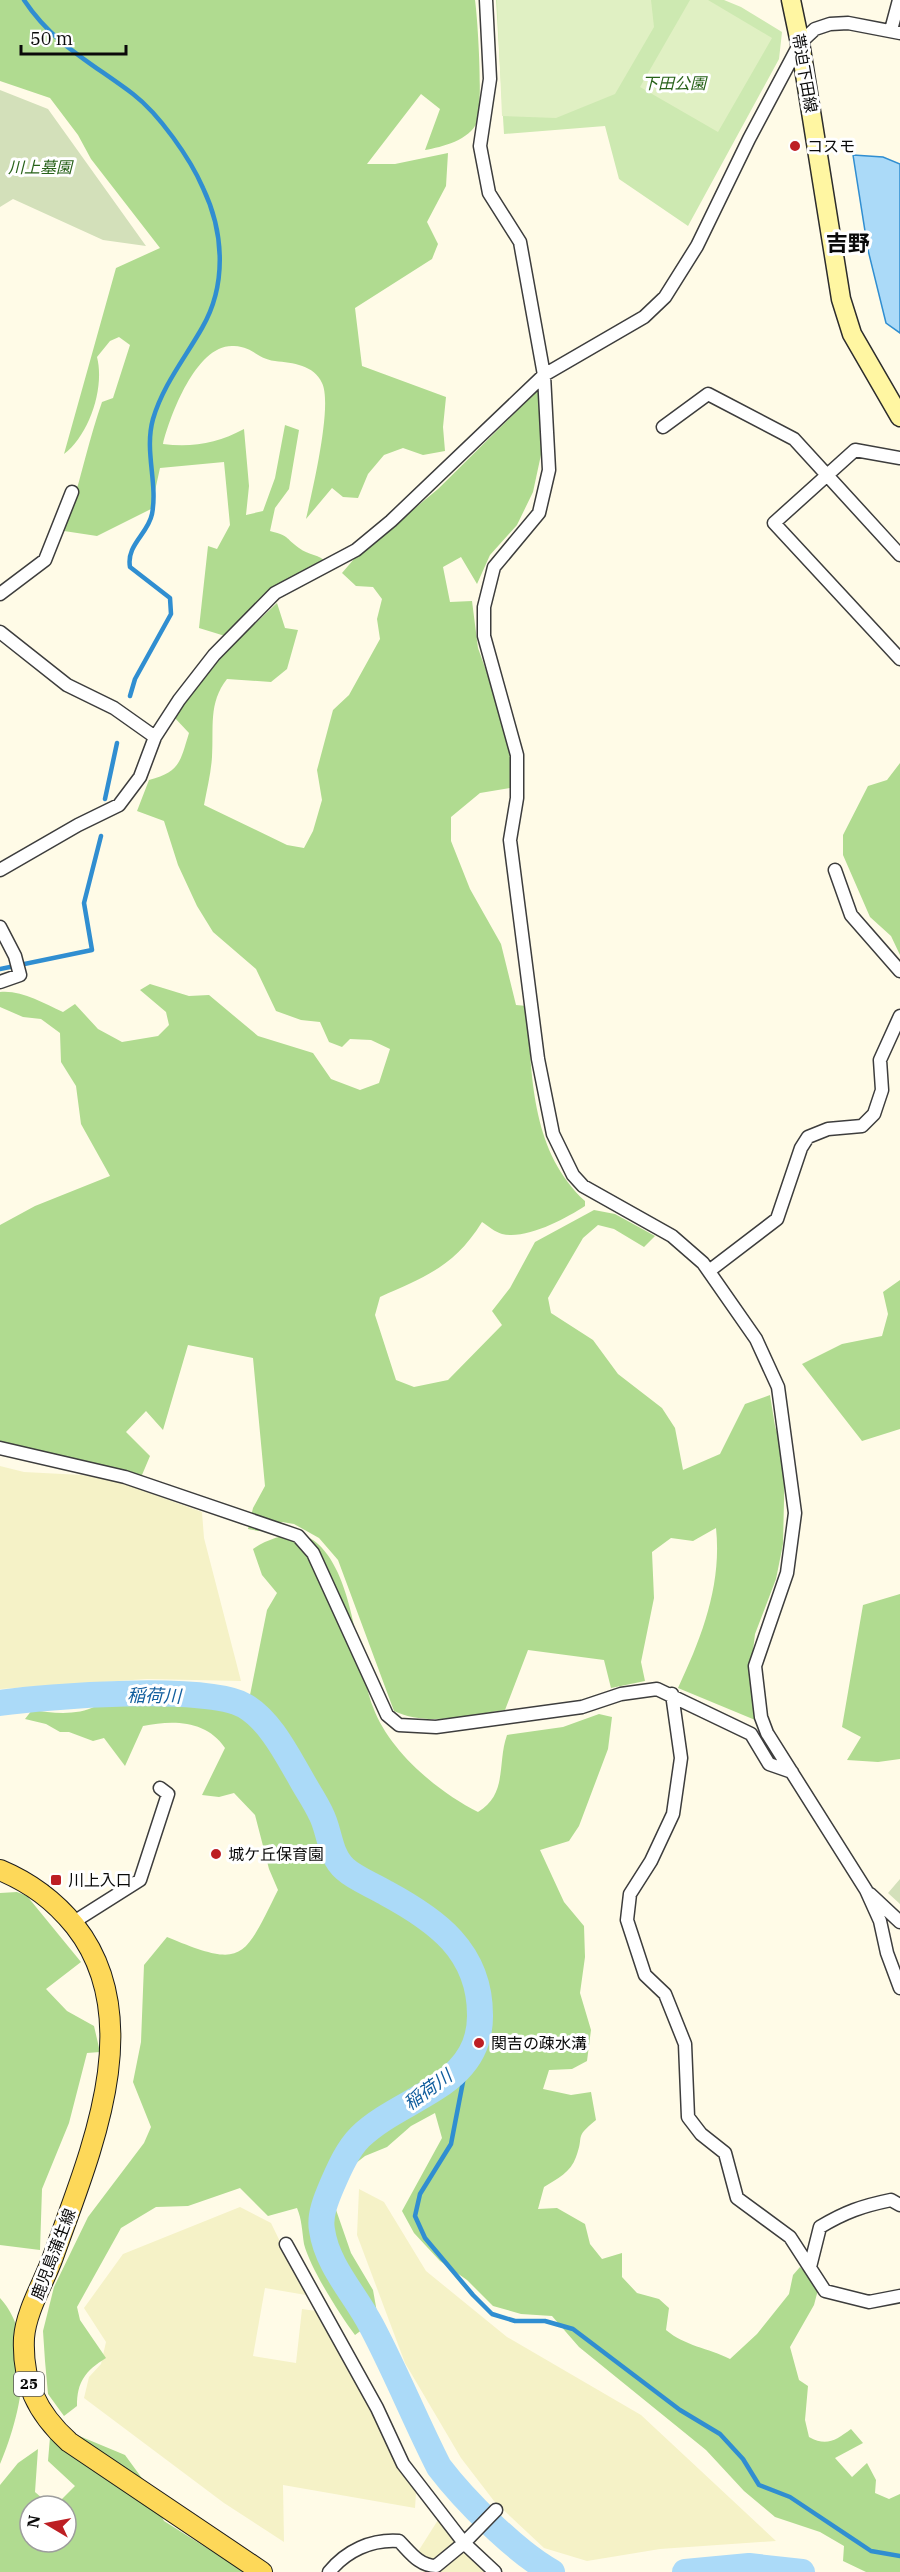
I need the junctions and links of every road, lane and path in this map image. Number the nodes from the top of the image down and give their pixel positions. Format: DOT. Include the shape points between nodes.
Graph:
graph roads {
  1 [pos="486,0"];
  2 [pos="791,0"];
  3 [pos="899,0"];
  4 [pos="896,31"];
  5 [pos="800,44"];
  6 [pos="544,375"];
  7 [pos="900,417"];
  8 [pos="663,427"];
  9 [pos="900,458"];
  10 [pos="827,474"];
  11 [pos="72,492"];
  12 [pos="900,555"];
  13 [pos="0,594"];
  14 [pos="0,632"];
  15 [pos="900,659"];
  16 [pos="155,737"];
  17 [pos="0,870"];
  18 [pos="835,870"];
  19 [pos="0,927"];
  20 [pos="900,971"];
  21 [pos="0,982"];
  22 [pos="900,1016"];
  23 [pos="709,1271"];
  24 [pos="0,1448"];
  25 [pos="672,1694"];
  26 [pos="792,1772"];
  27 [pos="160,1788"];
  28 [pos="0,1870"];
  29 [pos="866,1890"];
  30 [pos="900,1922"];
  31 [pos="72,1923"];
  32 [pos="900,1988"];
  33 [pos="900,2205"];
  34 [pos="286,2244"];
  35 [pos="810,2267"];
  36 [pos="900,2296"];
  37 [pos="496,2510"];
  38 [pos="464,2543"];
  39 [pos="262,2572"];
  40 [pos="329,2572"];
  41 [pos="495,2572"];
  1 -- 6 [label="street" via="490,79 480,146 489,193 520,242"];
  2 -- 5 [label="main road, 帯迫下田線"];
  3 -- 4 [label="street"];
  4 -- 5 [label="street" via="830,24 815,29"];
  5 -- 6 [label="street" via="697,246 665,297 644,317"];
  5 -- 7 [label="main road, 帯迫下田線" via="841,299 862,352"];
  6 -- 16 [label="street" via="356,550 268,599 214,655"];
  6 -- 23 [label="street" via="549,470 546,489 539,513 494,567 483,620 517,755 517,798 510,840 538,1059 553,1134 573,1175 592,1192 672,1236"];
  8 -- 10 [label="street" via="708,394 794,439"];
  9 -- 10 [label="street" via="855,450"];
  10 -- 12 [label="street"];
  10 -- 15 [label="street" via="774,523"];
  11 -- 13 [label="street" via="45,560"];
  14 -- 16 [label="street" via="67,685 114,708"];
  16 -- 17 [label="street" via="147,764 119,804"];
  18 -- 20 [label="street" via="851,915"];
  19 -- 21 [label="street" via="20,975"];
  22 -- 23 [label="street" via="880,1060 882,1090 874,1114 862,1126 828,1129 808,1137 777,1219"];
  23 -- 26 [label="street" via="765,1355 780,1397 795,1513 792,1547 755,1666 761,1717"];
  24 -- 25 [label="street" via="125,1477 298,1536 314,1553 387,1715 399,1725 436,1727 570,1709 647,1689"];
  25 -- 26 [label="street" via="751,1734 769,1764"];
  25 -- 35 [label="street" via="681,1758 673,1814 630,1894 627,1920 645,1975 665,1994 685,2044 688,2117 701,2134 725,2153 738,2198 790,2237"];
  26 -- 29 [label="street"];
  27 -- 31 [label="street" via="168,1794 141,1880"];
  28 -- 31 [label="main road, 鹿児島蒲生線 / 25" via="43,1893"];
  29 -- 30 [label="street"];
  29 -- 32 [label="street" via="880,1921"];
  31 -- 39 [label="main road, 鹿児島蒲生線 / 25" via="99,1968 111,2017 111,2050 95,2132 45,2281 26,2323 29,2387 53,2427 69,2442"];
  33 -- 35 [label="street" via="891,2200 868,2204 847,2210 820,2227"];
  34 -- 38 [label="street" via="377,2408 403,2464"];
  35 -- 36 [label="street" via="825,2291 869,2302"];
  37 -- 38 [label="street"];
  38 -- 40 [label="street" via="436,2566 428,2566 399,2541 385,2540 343,2556"];
  38 -- 41 [label="street"];
}
